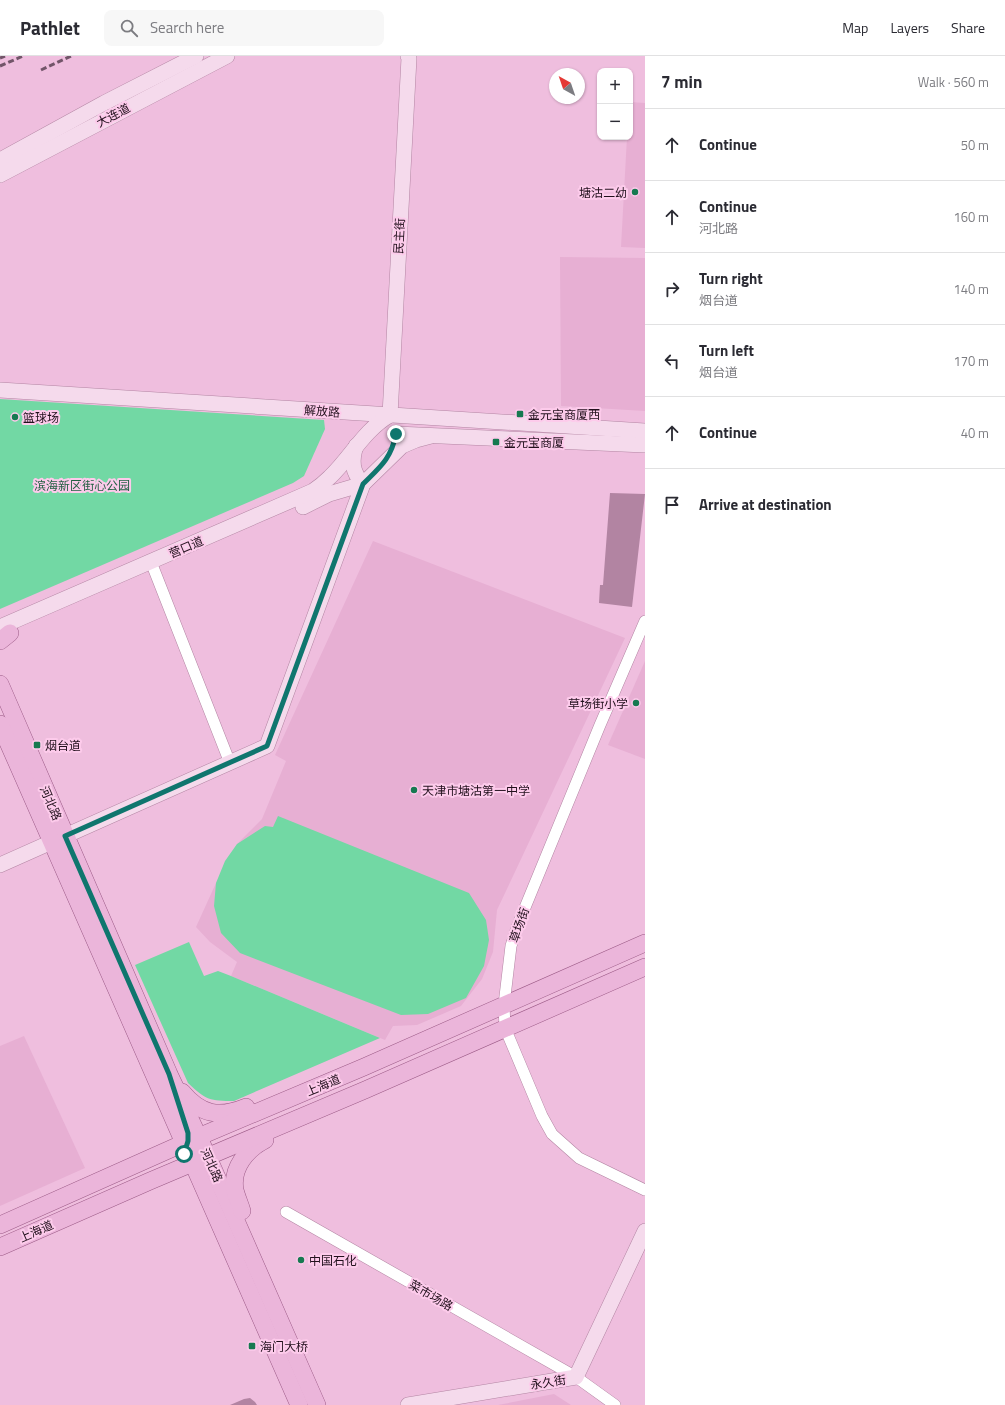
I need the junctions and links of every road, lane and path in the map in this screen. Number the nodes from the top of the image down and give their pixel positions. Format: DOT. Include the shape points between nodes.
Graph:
graph roads {
  1 [pos="196,56"];
  2 [pos="227,56"];
  3 [pos="408,56"];
  4 [pos="0,160"];
  5 [pos="0,175"];
  6 [pos="0,390"];
  7 [pos="390,415"];
  8 [pos="645,432"];
  9 [pos="396,434"];
  10 [pos="431,436"];
  11 [pos="357,445"];
  12 [pos="645,445"];
  13 [pos="381,467"];
  14 [pos="363,484"];
  15 [pos="152,566"];
  16 [pos="645,620"];
  17 [pos="2,632"];
  18 [pos="0,684"];
  19 [pos="0,724"];
  20 [pos="230,763"];
  21 [pos="58,839"];
  22 [pos="0,865"];
  23 [pos="645,943"];
  24 [pos="645,967"];
  25 [pos="504,1005"];
  26 [pos="505,1028"];
  27 [pos="169,1074"];
  28 [pos="330,1082"];
  29 [pos="338,1102"];
  30 [pos="170,1109"];
  31 [pos="196,1147"];
  32 [pos="146,1160"];
  33 [pos="645,1190"];
  34 [pos="286,1212"];
  35 [pos="0,1225"];
  36 [pos="645,1231"];
  37 [pos="0,1247"];
  38 [pos="249,1251"];
  39 [pos="576,1377"];
  40 [pos="299,1405"];
  41 [pos="317,1405"];
  42 [pos="408,1405"];
  43 [pos="615,1405"];
  1 -- 4 [label="street, 大连道"];
  2 -- 5 [label="street, 大连道"];
  3 -- 7 [label="street, 民主街"];
  6 -- 7 [label="street, 解放路"];
  7 -- 8 [label="street, 解放路"];
  7 -- 9 [label="street"];
  7 -- 11 [label="street, 营口道" via="380,421"];
  9 -- 10 [label="street"];
  9 -- 13 [label="street" via="392,451"];
  10 -- 12 [label="street"];
  10 -- 13 [label="street" via="402,446"];
  11 -- 14 [label="street" via="352,464"];
  11 -- 15 [label="street, 营口道" via="330,477 313,491"];
  13 -- 14 [label="street"];
  14 -- 15 [label="street, 营口道" via="329,494"];
  14 -- 20 [label="street" via="267,746"];
  15 -- 17 [label="street, 营口道"];
  15 -- 20 [label="street"];
  16 -- 25 [label="street, 草场街" via="517,927"];
  18 -- 21 [label="main road, 河北路"];
  19 -- 21 [label="main road, 河北路"];
  20 -- 21 [label="street"];
  21 -- 22 [label="street"];
  21 -- 27 [label="main road, 河北路"];
  21 -- 30 [label="main road, 河北路"];
  23 -- 25 [label="main road, 上海道"];
  24 -- 26 [label="main road, 上海道"];
  25 -- 26 [label="street, 草场街"];
  25 -- 28 [label="main road, 上海道"];
  26 -- 29 [label="main road, 上海道"];
  26 -- 33 [label="street, 草场街" via="552,1134 580,1158"];
  27 -- 28 [label="main road" via="192,1103 216,1114 228,1113"];
  27 -- 31 [label="main road, 河北路"];
  28 -- 31 [label="main road, 上海道" via="238,1120"];
  29 -- 31 [label="main road, 上海道" via="244,1142"];
  29 -- 38 [label="main road" via="314,1117 252,1147 243,1158 234,1182 248,1230"];
  30 -- 31 [label="main road, 河北路"];
  30 -- 32 [label="main road" via="169,1134 159,1150"];
  31 -- 32 [label="main road, 上海道"];
  31 -- 37 [label="main road, 上海道" via="150,1181"];
  31 -- 38 [label="main road, 河北路"];
  31 -- 40 [label="main road, 河北路" via="207,1196"];
  32 -- 35 [label="main road, 上海道"];
  34 -- 39 [label="street, 菜市场路"];
  36 -- 39 [label="street, 永久街"];
  38 -- 41 [label="main road, 河北路"];
  39 -- 42 [label="street, 永久街"];
  39 -- 43 [label="street, 菜市场路"];
}
